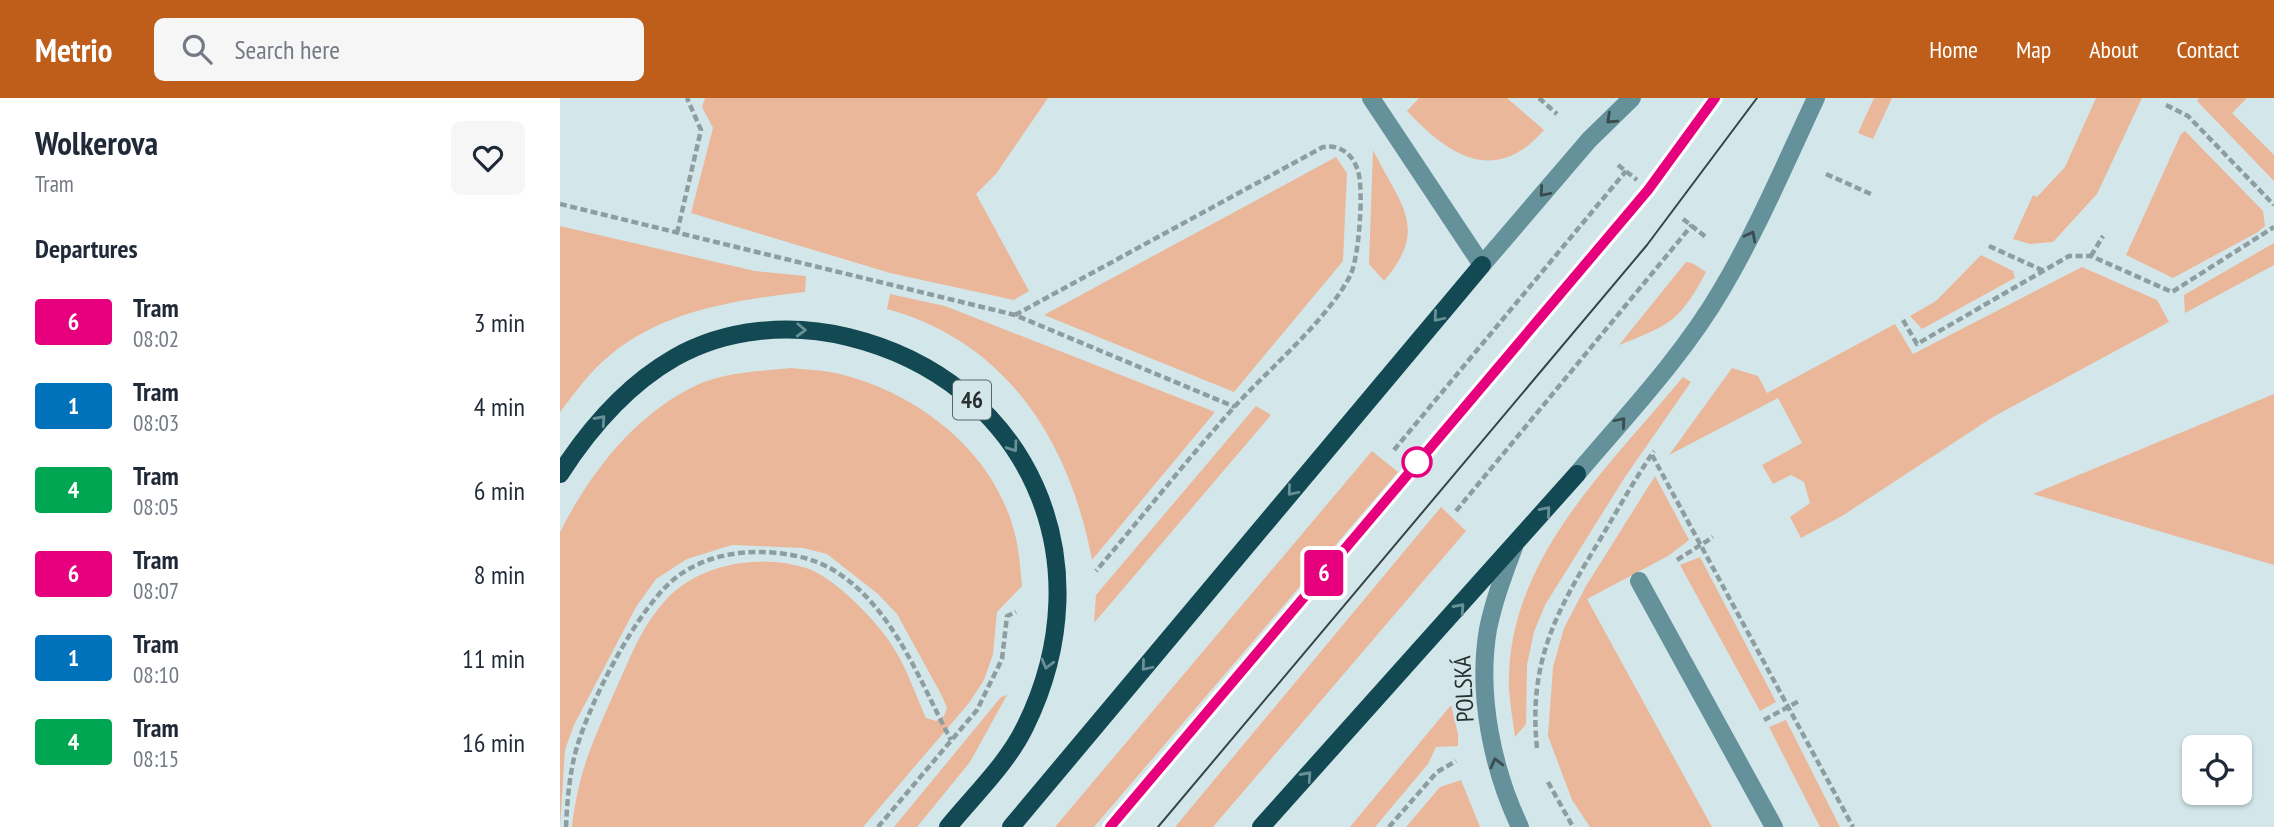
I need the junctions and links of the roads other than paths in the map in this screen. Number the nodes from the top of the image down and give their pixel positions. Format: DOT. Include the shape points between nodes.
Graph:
graph roads {
  1 [pos="1371,98"];
  2 [pos="1632,98"];
  3 [pos="1816,98"];
  4 [pos="1482,265"];
  5 [pos="560,474"];
  6 [pos="1577,474"];
  7 [pos="1514,547"];
  8 [pos="1639,581"];
  9 [pos="948,827"];
  10 [pos="1011,827"];
  11 [pos="1261,827"];
  12 [pos="1520,827"];
  13 [pos="1774,827"];
  1 -- 4 [label="street"];
  2 -- 4 [label="street, one-way" via="1588,140"];
  6 -- 3 [label="street, one-way" via="1721,291"];
  4 -- 10 [label="main road, one-way"];
  5 -- 9 [label="main road, 46, one-way" via="602,418 638,383 676,357 742,333 819,331 864,341 908,356 969,397 1005,435 1041,497 1055,551 1059,612 1046,669 1024,728"];
  7 -- 6 [label="main road, one-way"];
  11 -- 7 [label="main road, one-way"];
  12 -- 7 [label="street, POLSKÁ, one-way" via="1493,754 1487,696 1488,632"];
  8 -- 13 [label="street"];
}
